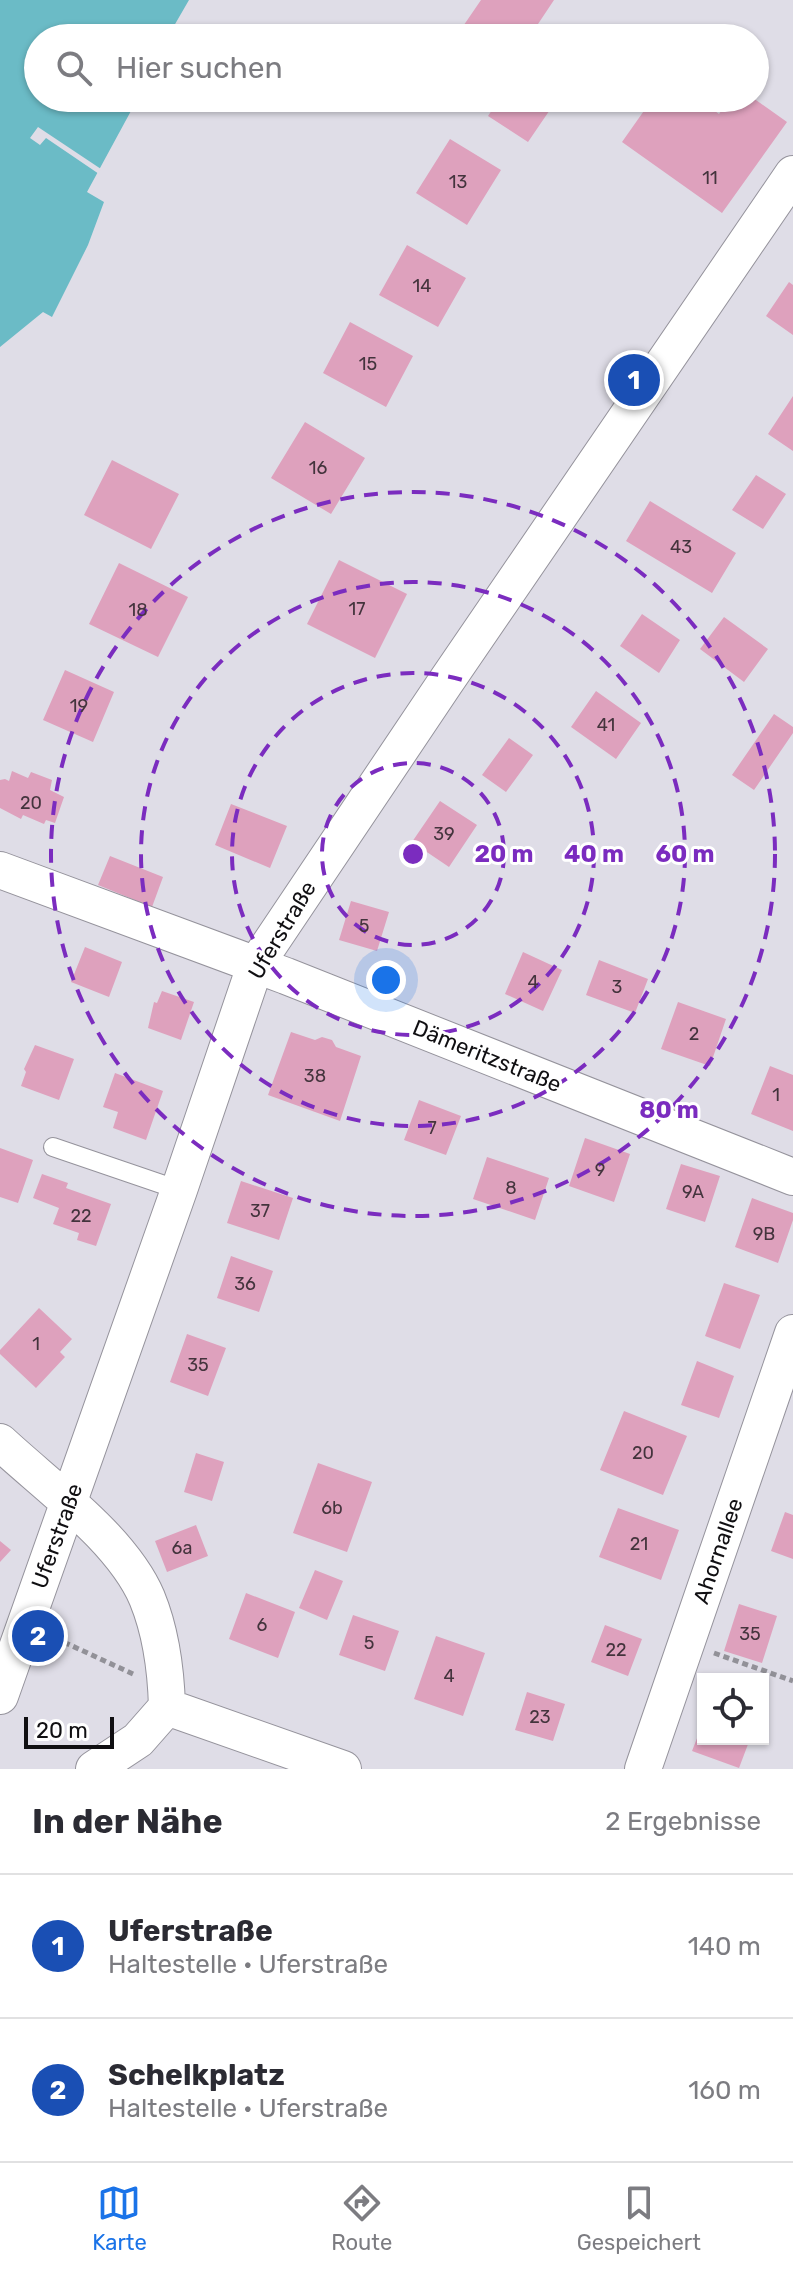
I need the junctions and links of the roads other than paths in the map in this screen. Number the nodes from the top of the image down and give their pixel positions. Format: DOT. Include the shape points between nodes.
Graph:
graph roads {
  1 [pos="793,174"];
  2 [pos="0,870"];
  3 [pos="255,966"];
  4 [pos="53,1147"];
  5 [pos="793,1177"];
  6 [pos="179,1190"];
  7 [pos="793,1333"];
  8 [pos="0,1442"];
  9 [pos="69,1503"];
  10 [pos="0,1696"];
  11 [pos="166,1697"];
  12 [pos="94,1769"];
  13 [pos="343,1769"];
  14 [pos="643,1769"];
  1 -- 3 [label="street, Uferstraße"];
  2 -- 3 [label="street, Dämeritzstraße"];
  3 -- 5 [label="street, Dämeritzstraße"];
  3 -- 6 [label="street, Uferstraße"];
  4 -- 6 [label="lane"];
  6 -- 9 [label="street, Uferstraße"];
  7 -- 14 [label="street, Ahornallee"];
  8 -- 9 [label="street"];
  9 -- 10 [label="street, Uferstraße"];
  9 -- 11 [label="street" via="111,1544 147,1598 163,1657"];
  11 -- 12 [label="street" via="138,1740"];
  11 -- 13 [label="street"];
}
